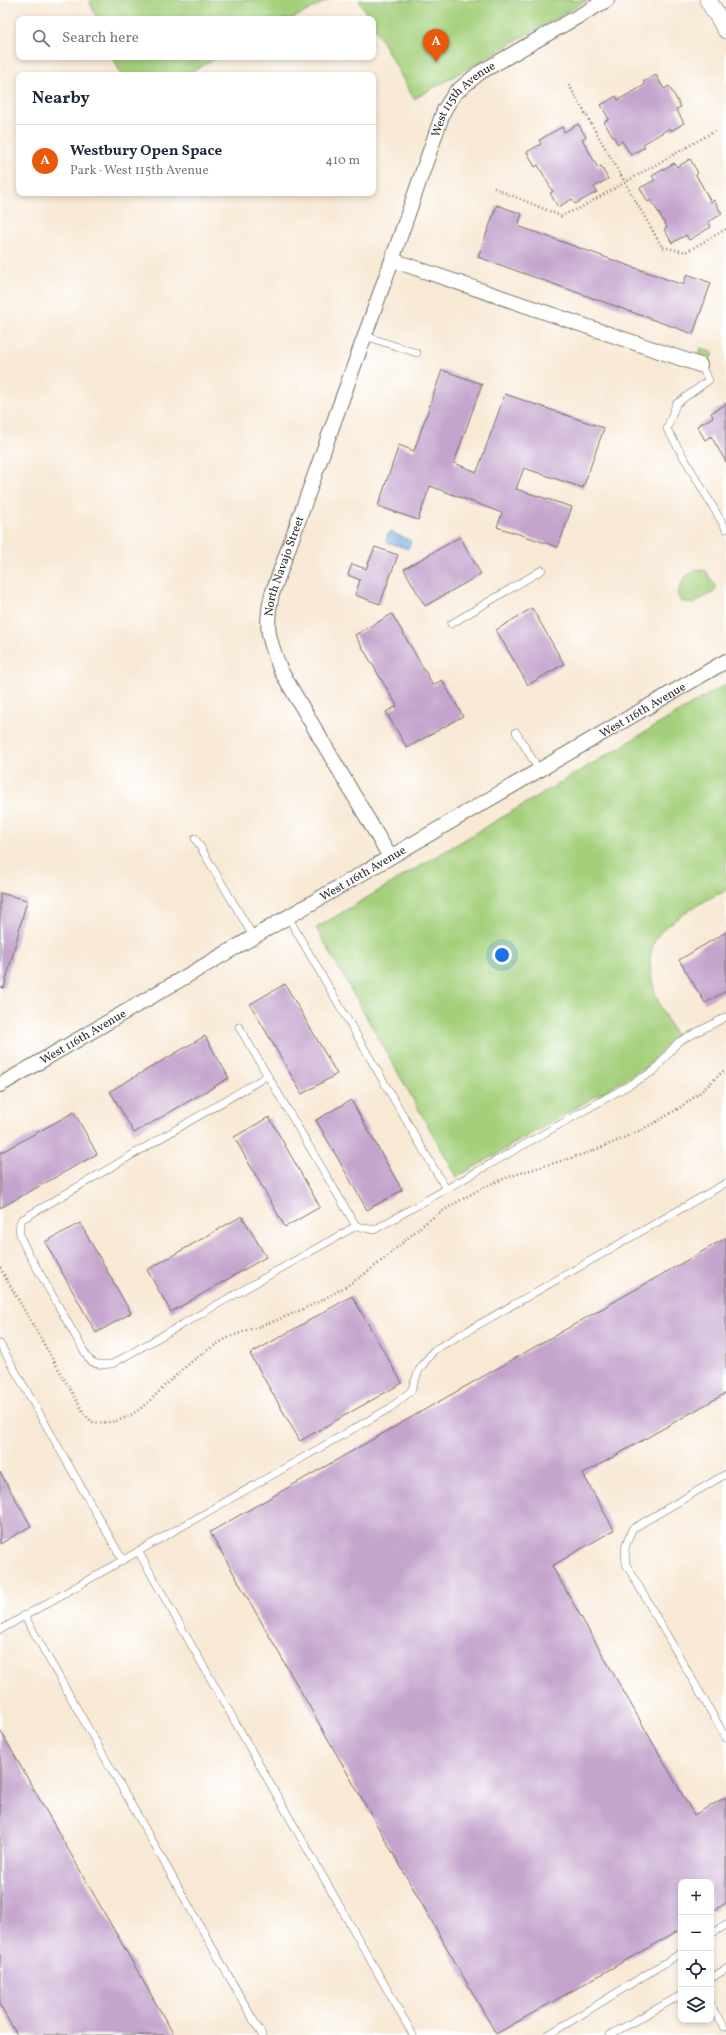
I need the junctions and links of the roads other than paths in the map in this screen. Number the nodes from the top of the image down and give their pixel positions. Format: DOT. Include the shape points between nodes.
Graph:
graph roads {
  1 [pos="607,0"];
  2 [pos="708,0"];
  3 [pos="726,30"];
  4 [pos="392,260"];
  5 [pos="365,336"];
  6 [pos="416,353"];
  7 [pos="700,365"];
  8 [pos="726,529"];
  9 [pos="542,570"];
  10 [pos="451,624"];
  11 [pos="726,661"];
  12 [pos="516,732"];
  13 [pos="539,770"];
  14 [pos="195,838"];
  15 [pos="390,856"];
  16 [pos="288,917"];
  17 [pos="253,936"];
  18 [pos="726,1017"];
  19 [pos="239,1027"];
  20 [pos="267,1076"];
  21 [pos="0,1085"];
  22 [pos="726,1183"];
  23 [pos="446,1188"];
  24 [pos="356,1226"];
  25 [pos="0,1344"];
  26 [pos="726,1474"];
  27 [pos="138,1551"];
  28 [pos="122,1559"];
  29 [pos="24,1616"];
  30 [pos="0,1630"];
  31 [pos="726,1738"];
  32 [pos="726,1925"];
  33 [pos="714,1932"];
  34 [pos="678,1955"];
  35 [pos="726,1969"];
  36 [pos="714,1976"];
  37 [pos="678,1997"];
  38 [pos="714,2011"];
  39 [pos="724,2027"];
  40 [pos="262,2035"];
  41 [pos="413,2035"];
  42 [pos="548,2035"];
  43 [pos="610,2035"];
  1 -- 4 [label="street, West 115th Avenue" via="478,73 455,93 444,110 434,135"];
  2 -- 3 [label="street"];
  4 -- 5 [label="street, North Navajo Street"];
  4 -- 7 [label="street"];
  5 -- 6 [label="lane"];
  5 -- 15 [label="street, North Navajo Street" via="282,562 267,612 267,629 281,672"];
  7 -- 8 [label="lane" via="709,380 676,404 667,428"];
  9 -- 10 [label="lane"];
  11 -- 13 [label="street, West 116th Avenue"];
  12 -- 13 [label="lane"];
  13 -- 15 [label="street, West 116th Avenue"];
  14 -- 17 [label="lane"];
  15 -- 16 [label="street, West 116th Avenue"];
  16 -- 17 [label="street, West 116th Avenue"];
  16 -- 23 [label="lane"];
  17 -- 21 [label="street, West 116th Avenue"];
  18 -- 23 [label="lane" via="678,1042 654,1071"];
  19 -- 20 [label="lane"];
  20 -- 24 [label="lane"];
  20 -- 24 [label="lane" via="21,1220 19,1234 26,1249 88,1358 93,1364 112,1364"];
  22 -- 27 [label="lane" via="434,1350 419,1370 411,1391 390,1408"];
  23 -- 24 [label="lane" via="374,1230"];
  25 -- 28 [label="lane"];
  26 -- 31 [label="lane" via="632,1529 625,1548 626,1564"];
  27 -- 28 [label="lane"];
  27 -- 41 [label="lane"];
  28 -- 29 [label="lane"];
  29 -- 30 [label="lane"];
  29 -- 40 [label="lane"];
  32 -- 33 [label="lane"];
  34 -- 42 [label="lane"];
  35 -- 36 [label="lane"];
  37 -- 43 [label="lane"];
  38 -- 39 [label="lane"];
}
